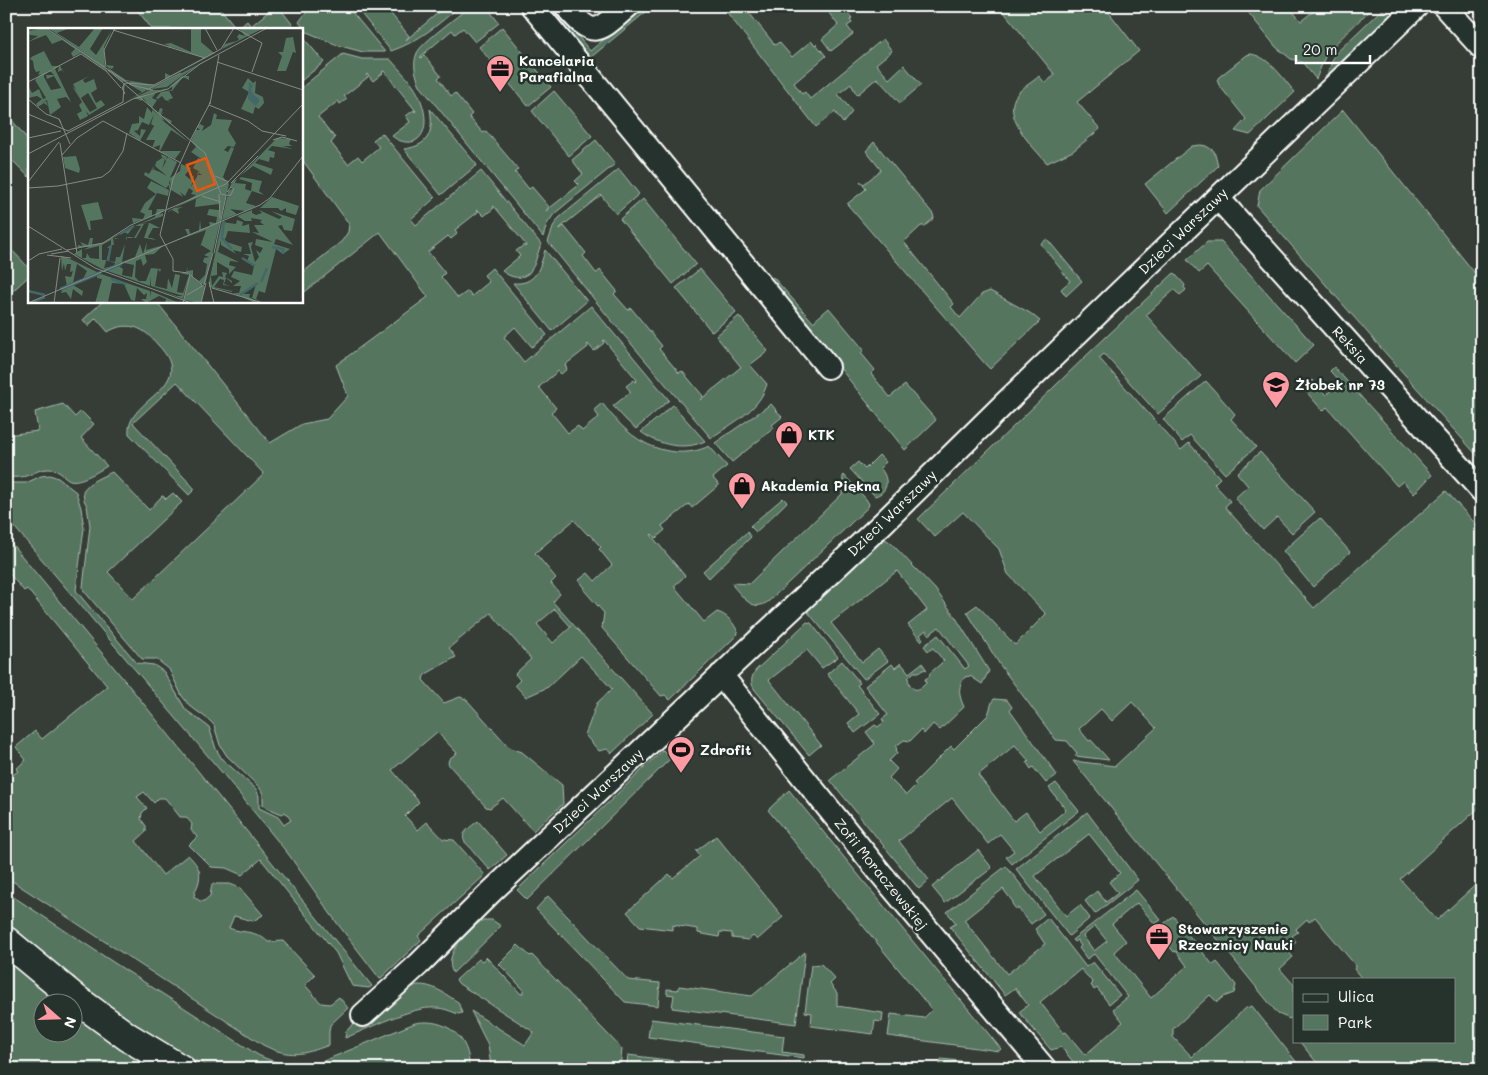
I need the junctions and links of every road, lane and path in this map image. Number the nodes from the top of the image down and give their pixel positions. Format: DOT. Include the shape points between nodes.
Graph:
graph roads {
  1 [pos="532,6"];
  2 [pos="566,6"];
  3 [pos="628,6"];
  4 [pos="1418,6"];
  5 [pos="1444,6"];
  6 [pos="1482,48"];
  7 [pos="1218,198"];
  8 [pos="828,367"];
  9 [pos="1482,491"];
  10 [pos="721,675"];
  11 [pos="6,941"];
  12 [pos="363,1015"];
  13 [pos="181,1069"];
  14 [pos="1045,1069"];
  1 -- 8 [label="street"];
  2 -- 3 [label="street" via="584,26 597,30"];
  4 -- 7 [label="street, Dzieci Warszawy"];
  5 -- 6 [label="street"];
  7 -- 9 [label="street, Reksia"];
  7 -- 10 [label="street, Dzieci Warszawy" via="883,523"];
  10 -- 12 [label="street, Dzieci Warszawy"];
  10 -- 14 [label="street, Zofii Moraczewskiej" via="882,876"];
  11 -- 13 [label="main road" via="128,1038"];
}
